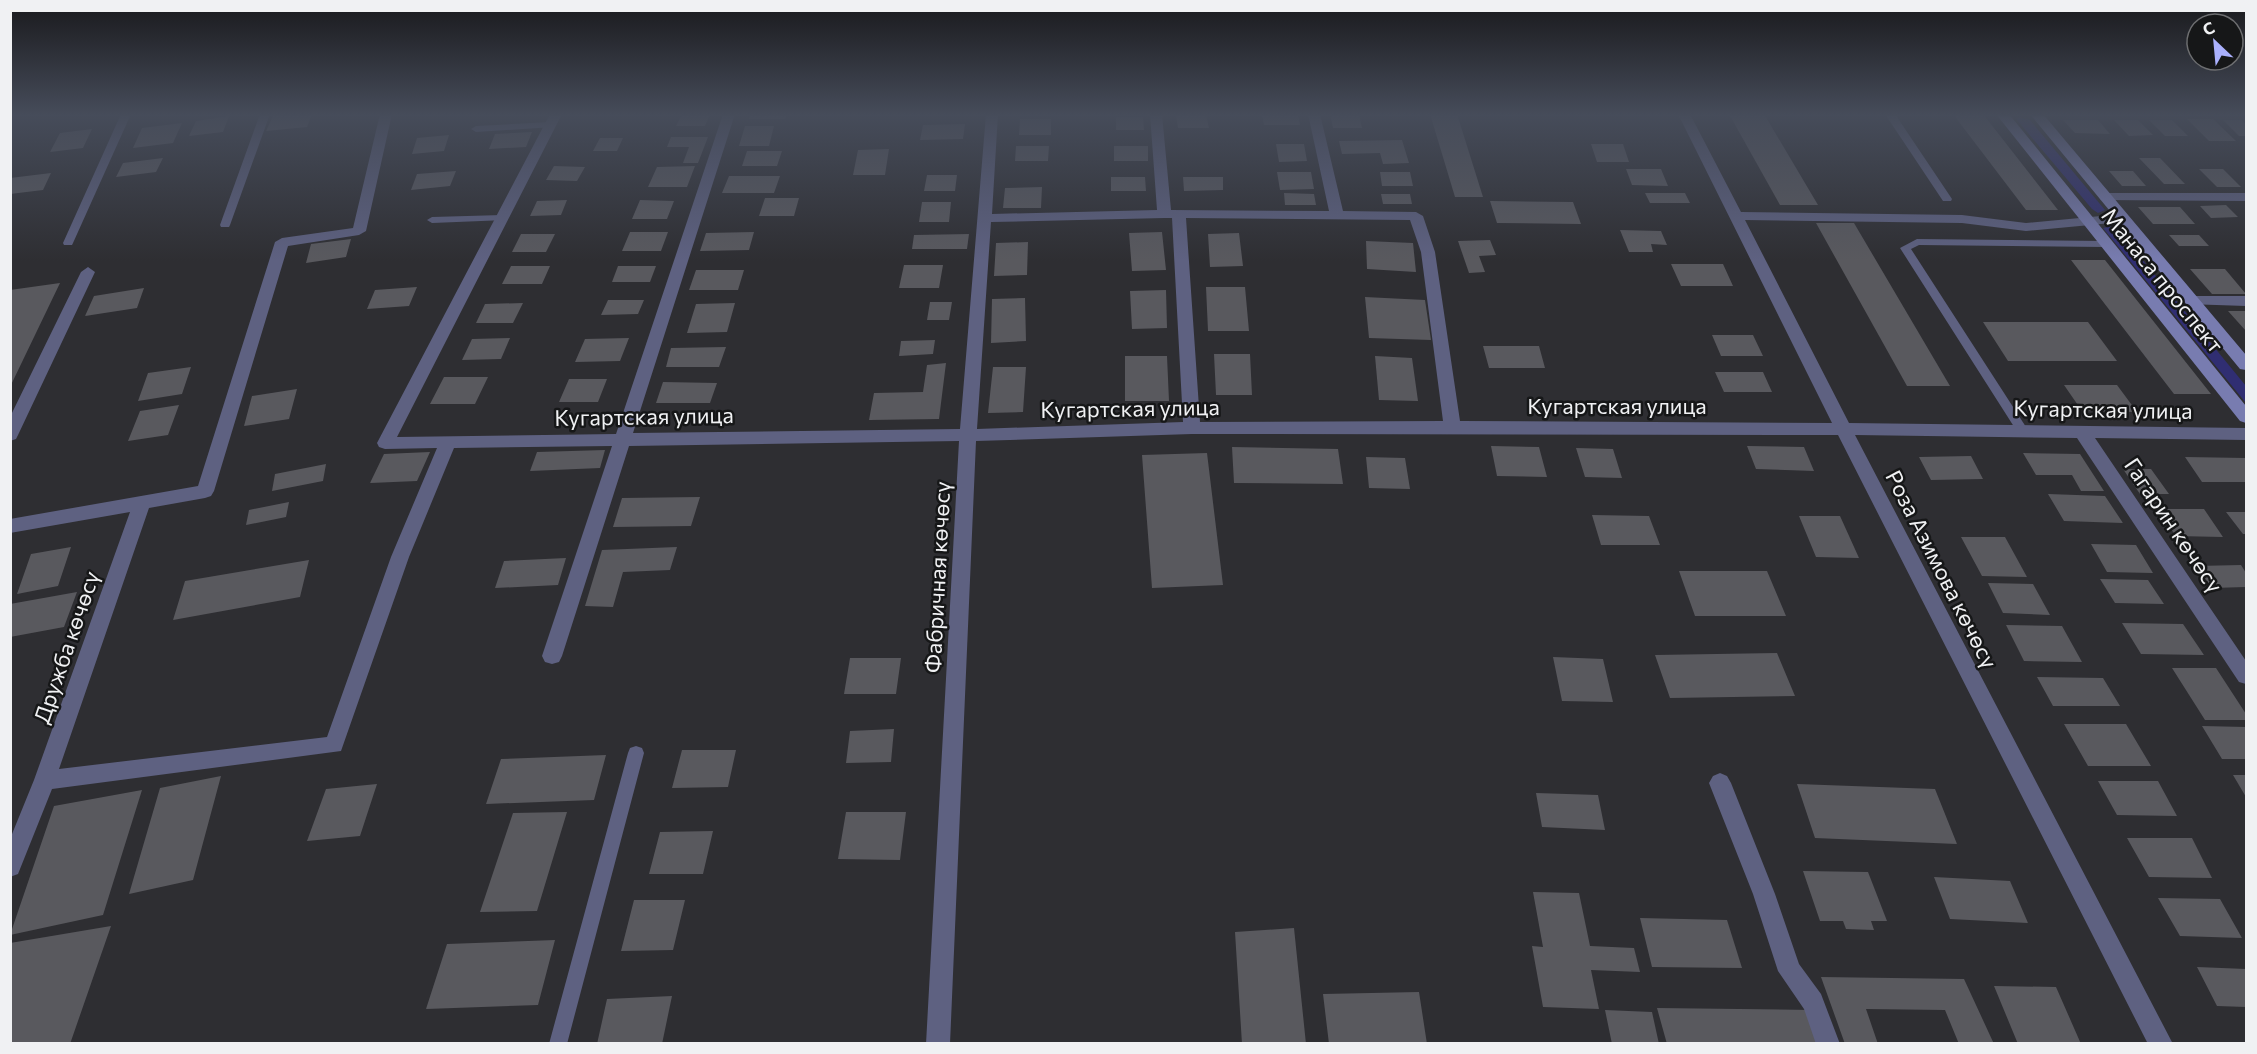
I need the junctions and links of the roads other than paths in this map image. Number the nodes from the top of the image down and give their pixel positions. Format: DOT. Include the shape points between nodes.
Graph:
graph roads {
  1 [pos="104,163"];
  2 [pos="247,163"];
  3 [pos="375,163"];
  4 [pos="530,163"];
  5 [pos="713,163"];
  6 [pos="988,163"];
  7 [pos="1163,163"];
  8 [pos="1325,163"];
  9 [pos="1709,163"];
  10 [pos="1923,163"];
  11 [pos="2042,163"];
  12 [pos="2077,163"];
  13 [pos="2106,197"];
  14 [pos="2247,197"];
  15 [pos="1947,199"];
  16 [pos="1171,214"];
  17 [pos="1337,215"];
  18 [pos="1736,216"];
  19 [pos="502,218"];
  20 [pos="2122,218"];
  21 [pos="984,219"];
  22 [pos="432,220"];
  23 [pos="2088,221"];
  24 [pos="225,225"];
  25 [pos="68,243"];
  26 [pos="2106,244"];
  27 [pos="88,272"];
  28 [pos="2191,301"];
  29 [pos="2247,301"];
  30 [pos="2247,365"];
  31 [pos="2247,417"];
  32 [pos="1452,427"];
  33 [pos="1192,428"];
  34 [pos="1843,428"];
  35 [pos="2022,430"];
  36 [pos="2081,431"];
  37 [pos="2247,434"];
  38 [pos="10,435"];
  39 [pos="968,435"];
  40 [pos="621,438"];
  41 [pos="448,442"];
  42 [pos="142,503"];
  43 [pos="10,526"];
  44 [pos="552,656"];
  45 [pos="2247,676"];
  46 [pos="636,753"];
  47 [pos="45,780"];
  48 [pos="1720,783"];
  49 [pos="10,867"];
  50 [pos="558,1044"];
  51 [pos="938,1044"];
  52 [pos="1828,1044"];
  53 [pos="2161,1044"];
  1 -- 25 [label="lane"];
  2 -- 24 [label="lane"];
  3 -- 42 [label="street" via="359,231 282,242 205,491"];
  4 -- 19 [label="street, Кугартская улица"];
  5 -- 40 [label="street"];
  6 -- 21 [label="street, Фабричная көчөсү"];
  7 -- 16 [label="street"];
  8 -- 17 [label="street"];
  9 -- 18 [label="street, Роза Азимова көчөсү"];
  10 -- 15 [label="lane"];
  11 -- 23 [label="main road, Манаса проспект"];
  12 -- 13 [label="main road"];
  13 -- 14 [label="street"];
  13 -- 20 [label="main road"];
  16 -- 17 [label="street"];
  16 -- 21 [label="street"];
  16 -- 33 [label="street"];
  17 -- 32 [label="street" via="1416,216 1428,252"];
  18 -- 23 [label="street" via="1962,219 2026,227"];
  18 -- 34 [label="street, Роза Азимова көчөсү"];
  19 -- 22 [label="lane"];
  19 -- 41 [label="street, Кугартская улица" via="385,443"];
  20 -- 23 [label="street"];
  20 -- 28 [label="main road"];
  21 -- 39 [label="street, Фабричная көчөсү"];
  23 -- 26 [label="main road, Манаса проспект"];
  26 -- 31 [label="main road, Манаса проспект"];
  26 -- 35 [label="lane" via="1917,242 1905,248"];
  27 -- 38 [label="street"];
  28 -- 29 [label="street"];
  28 -- 30 [label="main road"];
  32 -- 33 [label="street, Кугартская улица"];
  32 -- 34 [label="street, Кугартская улица"];
  33 -- 39 [label="street, Кугартская улица"];
  34 -- 35 [label="street, Кугартская улица"];
  34 -- 53 [label="street, Роза Азимова көчөсү"];
  35 -- 36 [label="street, Кугартская улица"];
  36 -- 37 [label="street, Кугартская улица"];
  36 -- 45 [label="street, Гагарин көчөсү"];
  39 -- 40 [label="street, Кугартская улица"];
  39 -- 51 [label="street, Фабричная көчөсү"];
  40 -- 41 [label="street, Кугартская улица"];
  40 -- 44 [label="street"];
  41 -- 47 [label="street" via="400,557 334,745"];
  42 -- 43 [label="street"];
  42 -- 47 [label="street, Дружба көчөсү"];
  46 -- 50 [label="lane"];
  47 -- 49 [label="street, Дружба көчөсү"];
  48 -- 52 [label="street" via="1790,971 1813,1002"];
}
